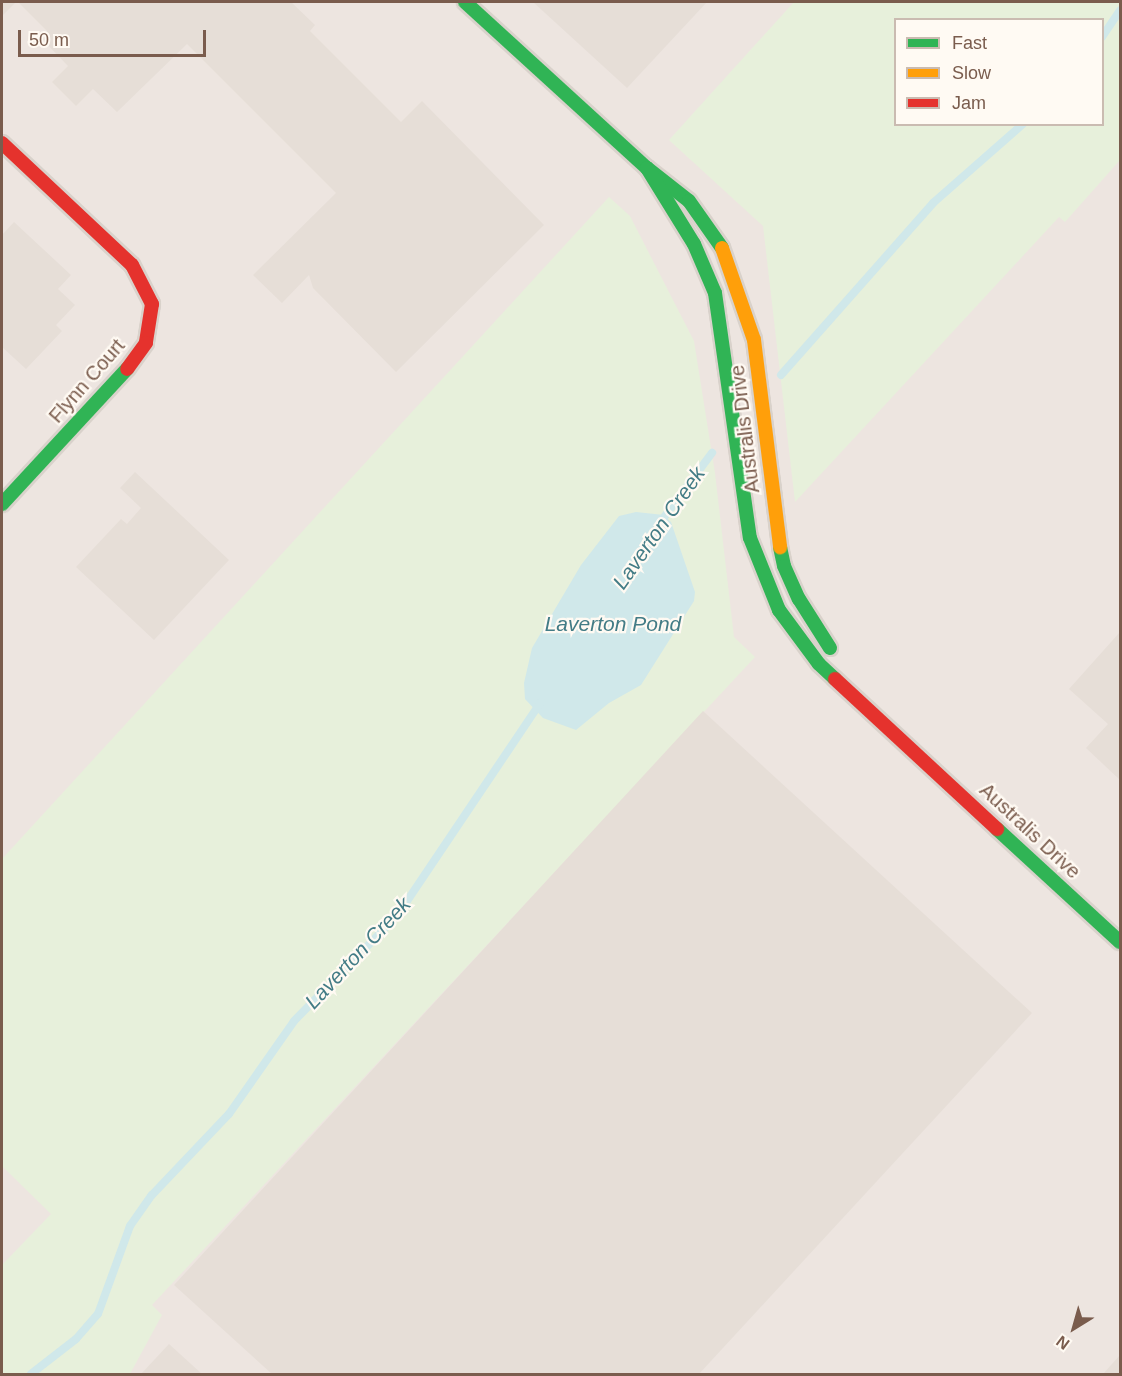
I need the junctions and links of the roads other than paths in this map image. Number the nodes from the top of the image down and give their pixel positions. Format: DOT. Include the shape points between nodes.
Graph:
graph roads {
  1 [pos="465,2"];
  2 [pos="2,143"];
  3 [pos="647,168"];
  4 [pos="2,504"];
  5 [pos="861,700"];
  6 [pos="1120,942"];
  1 -- 3 [label="street, Australis Drive"];
  2 -- 4 [label="street, Flynn Court" via="132,265 152,304 146,343 128,368"];
  3 -- 5 [label="street, Australis Drive" via="694,244 715,293 756,561 779,610 796,634 819,664"];
  3 -- 5 [label="street, Australis Drive" via="689,201 724,251 754,340 773,508 784,566"];
  5 -- 6 [label="street, Australis Drive"];
}
